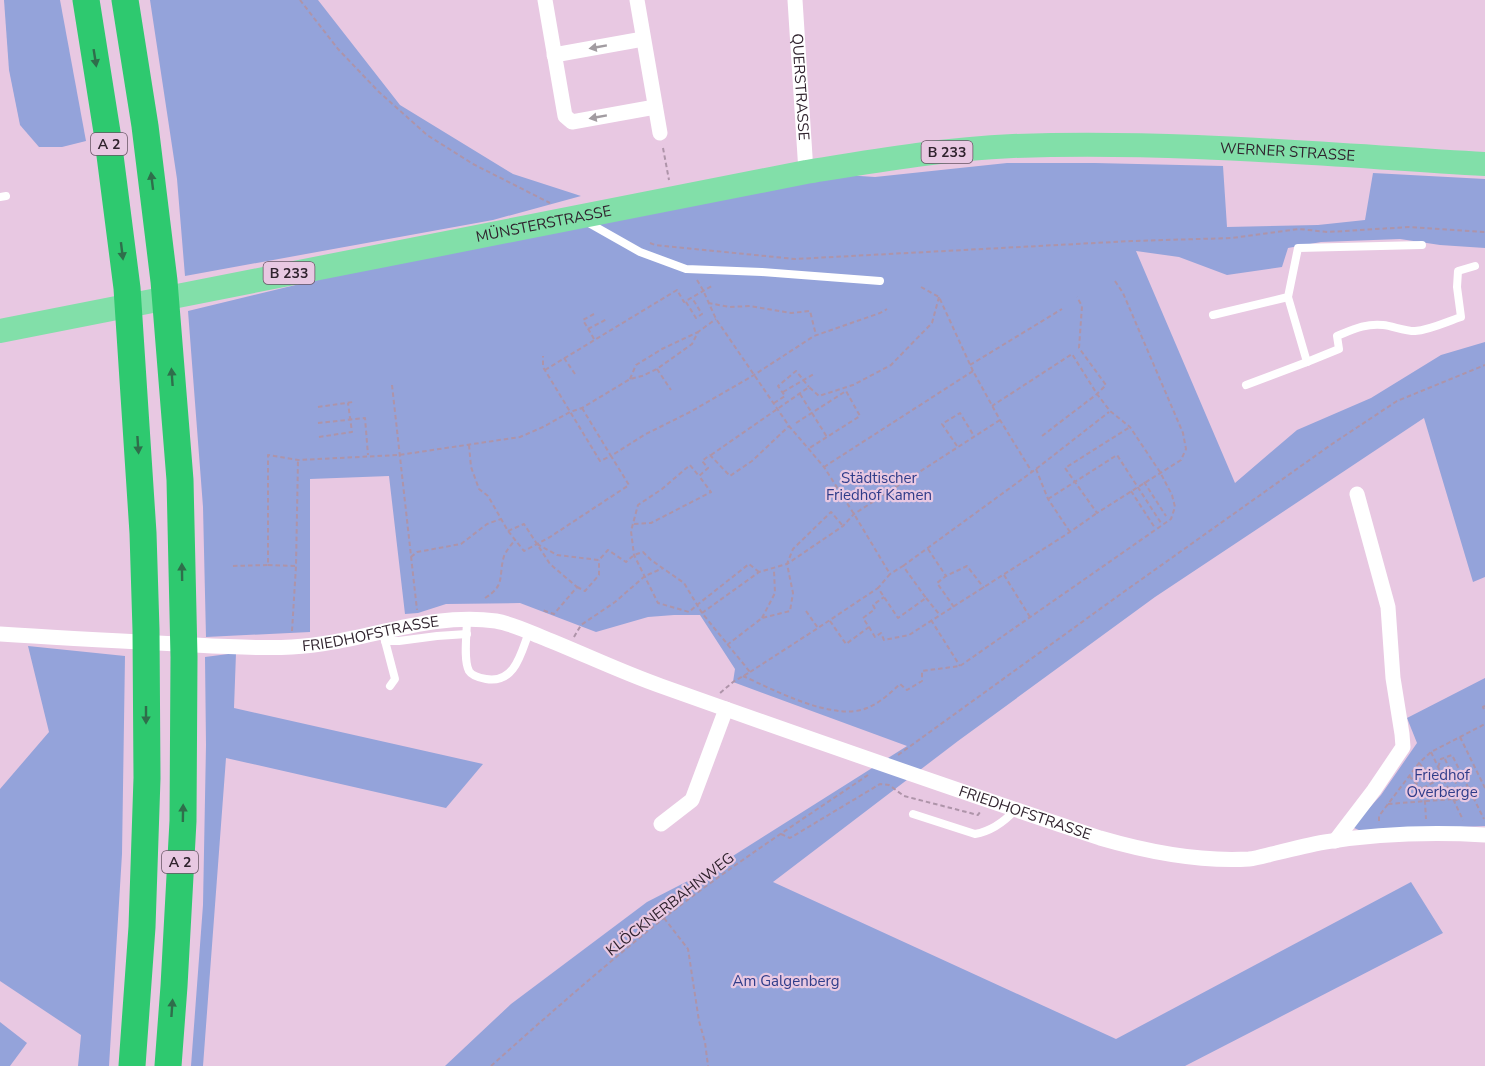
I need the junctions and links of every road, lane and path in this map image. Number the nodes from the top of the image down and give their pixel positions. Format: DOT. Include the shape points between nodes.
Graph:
graph roads {
  1 [pos="86,0"];
  2 [pos="125,0"];
  3 [pos="300,0"];
  4 [pos="545,0"];
  5 [pos="637,0"];
  6 [pos="795,0"];
  7 [pos="643,39"];
  8 [pos="554,54"];
  9 [pos="656,107"];
  10 [pos="660,133"];
  11 [pos="1089,145"];
  12 [pos="1485,164"];
  13 [pos="806,172"];
  14 [pos="668,173"];
  15 [pos="550,202"];
  16 [pos="578,217"];
  17 [pos="1485,232"];
  18 [pos="644,241"];
  19 [pos="1422,245"];
  20 [pos="1475,266"];
  21 [pos="686,269"];
  22 [pos="880,281"];
  23 [pos="1115,281"];
  24 [pos="712,286"];
  25 [pos="921,287"];
  26 [pos="704,291"];
  27 [pos="939,297"];
  28 [pos="1077,297"];
  29 [pos="1288,297"];
  30 [pos="692,298"];
  31 [pos="686,301"];
  32 [pos="708,303"];
  33 [pos="886,309"];
  34 [pos="1062,309"];
  35 [pos="594,314"];
  36 [pos="1213,315"];
  37 [pos="607,319"];
  38 [pos="716,319"];
  39 [pos="588,329"];
  40 [pos="0,331"];
  41 [pos="699,332"];
  42 [pos="816,335"];
  43 [pos="594,339"];
  44 [pos="543,356"];
  45 [pos="564,358"];
  46 [pos="1306,362"];
  47 [pos="970,365"];
  48 [pos="1485,365"];
  49 [pos="657,369"];
  50 [pos="545,370"];
  51 [pos="973,371"];
  52 [pos="575,374"];
  53 [pos="814,374"];
  54 [pos="754,375"];
  55 [pos="630,379"];
  56 [pos="803,380"];
  57 [pos="392,385"];
  58 [pos="1246,385"];
  59 [pos="809,387"];
  60 [pos="671,390"];
  61 [pos="782,392"];
  62 [pos="800,393"];
  63 [pos="1097,394"];
  64 [pos="353,402"];
  65 [pos="348,403"];
  66 [pos="773,403"];
  67 [pos="992,406"];
  68 [pos="318,407"];
  69 [pos="582,408"];
  70 [pos="777,410"];
  71 [pos="1110,411"];
  72 [pos="570,412"];
  73 [pos="350,419"];
  74 [pos="1000,420"];
  75 [pos="318,423"];
  76 [pos="796,423"];
  77 [pos="789,426"];
  78 [pos="1130,427"];
  79 [pos="1042,435"];
  80 [pos="319,436"];
  81 [pos="827,436"];
  82 [pos="974,436"];
  83 [pos="469,445"];
  84 [pos="957,447"];
  85 [pos="808,448"];
  86 [pos="399,455"];
  87 [pos="710,455"];
  88 [pos="611,456"];
  89 [pos="368,457"];
  90 [pos="298,460"];
  91 [pos="824,467"];
  92 [pos="1036,469"];
  93 [pos="1032,472"];
  94 [pos="1160,472"];
  95 [pos="699,476"];
  96 [pos="1076,482"];
  97 [pos="1144,482"];
  98 [pos="1137,487"];
  99 [pos="1131,491"];
  100 [pos="1357,494"];
  101 [pos="1048,499"];
  102 [pos="1096,513"];
  103 [pos="854,514"];
  104 [pos="1166,516"];
  105 [pos="501,519"];
  106 [pos="1161,523"];
  107 [pos="633,525"];
  108 [pos="843,526"];
  109 [pos="1155,528"];
  110 [pos="508,531"];
  111 [pos="1070,532"];
  112 [pos="514,540"];
  113 [pos="537,544"];
  114 [pos="928,549"];
  115 [pos="634,555"];
  116 [pos="411,557"];
  117 [pos="599,560"];
  118 [pos="787,564"];
  119 [pos="268,565"];
  120 [pos="233,566"];
  121 [pos="296,566"];
  122 [pos="903,566"];
  123 [pos="663,568"];
  124 [pos="774,568"];
  125 [pos="759,572"];
  126 [pos="890,574"];
  127 [pos="1004,575"];
  128 [pos="645,576"];
  129 [pos="946,576"];
  130 [pos="578,586"];
  131 [pos="878,588"];
  132 [pos="984,588"];
  133 [pos="884,597"];
  134 [pos="485,598"];
  135 [pos="926,598"];
  136 [pos="697,604"];
  137 [pos="954,607"];
  138 [pos="542,610"];
  139 [pos="806,611"];
  140 [pos="702,614"];
  141 [pos="939,615"];
  142 [pos="1030,617"];
  143 [pos="762,618"];
  144 [pos="931,620"];
  145 [pos="830,621"];
  146 [pos="420,625"];
  147 [pos="467,627"];
  148 [pos="869,627"];
  149 [pos="818,628"];
  150 [pos="529,632"];
  151 [pos="0,634"];
  152 [pos="384,637"];
  153 [pos="727,645"];
  154 [pos="290,647"];
  155 [pos="568,647"];
  156 [pos="960,666"];
  157 [pos="750,672"];
  158 [pos="743,676"];
  159 [pos="390,686"];
  160 [pos="709,703"];
  161 [pos="1485,706"];
  162 [pos="726,709"];
  163 [pos="1485,712"];
  164 [pos="1485,724"];
  165 [pos="1460,737"];
  166 [pos="1431,752"];
  167 [pos="1444,758"];
  168 [pos="895,763"];
  169 [pos="1419,763"];
  170 [pos="872,767"];
  171 [pos="1438,767"];
  172 [pos="1428,772"];
  173 [pos="1441,773"];
  174 [pos="1409,776"];
  175 [pos="1453,778"];
  176 [pos="1436,781"];
  177 [pos="1485,788"];
  178 [pos="1422,789"];
  179 [pos="987,800"];
  180 [pos="1453,800"];
  181 [pos="1425,802"];
  182 [pos="1388,804"];
  183 [pos="1015,810"];
  184 [pos="913,814"];
  185 [pos="1485,819"];
  186 [pos="1454,821"];
  187 [pos="1426,822"];
  188 [pos="1379,823"];
  189 [pos="661,824"];
  190 [pos="781,834"];
  191 [pos="1485,835"];
  192 [pos="1335,841"];
  193 [pos="664,918"];
  194 [pos="132,1066"];
  195 [pos="168,1066"];
  196 [pos="491,1066"];
  197 [pos="708,1066"];
  1 -- 194 [label="highway, A 2, one-way" via="127,288 142,521 147,778"];
  195 -- 2 [label="highway, A 2, one-way" via="183,821 180,480 164,281"];
  3 -- 15 [label="path" via="338,49 427,135 473,164"];
  4 -- 8 [label="street"];
  5 -- 7 [label="street"];
  6 -- 13 [label="street, QUERSTRASSE"];
  7 -- 8 [label="street, one-way"];
  7 -- 9 [label="street"];
  9 -- 8 [label="street, one-way" via="572,122 565,116"];
  9 -- 10 [label="street"];
  10 -- 14 [label="path"];
  11 -- 12 [label="main road, WERNER STRASSE / B 233"];
  11 -- 13 [label="main road, MÜNSTERSTRASSE / B 233" via="1012,146"];
  13 -- 16 [label="main road, MÜNSTERSTRASSE / B 233"];
  16 -- 21 [label="lane" via="640,252"];
  16 -- 40 [label="main road, MÜNSTERSTRASSE / B 233"];
  17 -- 18 [label="path" via="1409,227 1328,232 1299,229 1232,238 795,259"];
  19 -- 29 [label="lane" via="1298,248"];
  20 -- 46 [label="lane" via="1458,271 1461,317 1412,331 1369,324 1337,336 1339,349"];
  21 -- 22 [label="lane"];
  21 -- 26 [label="path"];
  23 -- 94 [label="path" via="1183,432 1186,449 1181,460"];
  24 -- 26 [label="path"];
  25 -- 27 [label="path"];
  26 -- 30 [label="path"];
  26 -- 32 [label="path"];
  27 -- 47 [label="path"];
  27 -- 59 [label="path" via="932,323 891,365 853,386 819,396"];
  28 -- 63 [label="path" via="1082,306 1079,348 1106,385"];
  29 -- 36 [label="lane"];
  29 -- 46 [label="lane"];
  30 -- 31 [label="path"];
  30 -- 31 [label="path" via="702,314 696,318"];
  31 -- 43 [label="path" via="677,290"];
  32 -- 38 [label="path"];
  32 -- 42 [label="path" via="790,313 810,311"];
  33 -- 42 [label="path"];
  34 -- 47 [label="path"];
  35 -- 39 [label="path" via="583,320"];
  37 -- 39 [label="path"];
  38 -- 41 [label="path"];
  38 -- 54 [label="path"];
  39 -- 43 [label="path"];
  41 -- 49 [label="path" via="692,344"];
  41 -- 55 [label="path" via="636,365"];
  42 -- 54 [label="path"];
  43 -- 45 [label="path"];
  44 -- 50 [label="path"];
  45 -- 50 [label="path"];
  45 -- 52 [label="path"];
  46 -- 58 [label="lane"];
  47 -- 51 [label="path"];
  48 -- 168 [label="path" via="1397,401 1332,444 1118,596"];
  49 -- 55 [label="path"];
  49 -- 60 [label="path"];
  50 -- 72 [label="path"];
  51 -- 67 [label="path"];
  51 -- 91 [label="path"];
  53 -- 56 [label="path"];
  54 -- 66 [label="path"];
  54 -- 88 [label="path"];
  55 -- 69 [label="path"];
  56 -- 59 [label="path"];
  56 -- 61 [label="path"];
  56 -- 61 [label="path" via="796,372 778,386"];
  57 -- 86 [label="path"];
  59 -- 62 [label="path"];
  61 -- 66 [label="path" via="785,396"];
  62 -- 70 [label="path"];
  62 -- 81 [label="path"];
  63 -- 67 [label="path" via="1071,354"];
  63 -- 71 [label="path"];
  63 -- 79 [label="path"];
  64 -- 65 [label="path"];
  65 -- 68 [label="path"];
  65 -- 73 [label="path"];
  66 -- 70 [label="path"];
  67 -- 74 [label="path"];
  69 -- 72 [label="path"];
  69 -- 88 [label="path"];
  70 -- 77 [label="path"];
  70 -- 87 [label="path"];
  71 -- 78 [label="path"];
  71 -- 92 [label="path"];
  72 -- 83 [label="path" via="520,437"];
  72 -- 88 [label="path" via="600,461"];
  73 -- 75 [label="path"];
  73 -- 80 [label="path" via="352,432"];
  73 -- 89 [label="path" via="365,418"];
  74 -- 82 [label="path"];
  74 -- 93 [label="path"];
  76 -- 81 [label="path" via="846,391 860,416"];
  77 -- 85 [label="path"];
  77 -- 87 [label="path" via="730,476"];
  78 -- 94 [label="path"];
  78 -- 96 [label="path" via="1065,468"];
  81 -- 85 [label="path"];
  82 -- 84 [label="path"];
  82 -- 84 [label="path" via="960,413 942,424"];
  83 -- 86 [label="path"];
  83 -- 105 [label="path" via="479,489 488,496"];
  84 -- 103 [label="path"];
  85 -- 91 [label="path"];
  86 -- 89 [label="path"];
  86 -- 116 [label="path"];
  87 -- 95 [label="path" via="702,461 708,468"];
  88 -- 113 [label="path" via="628,485"];
  89 -- 90 [label="path"];
  90 -- 119 [label="path" via="268,455"];
  90 -- 121 [label="path"];
  91 -- 103 [label="path"];
  92 -- 93 [label="path"];
  92 -- 101 [label="path"];
  93 -- 114 [label="path"];
  94 -- 97 [label="path"];
  94 -- 142 [label="path" via="1175,507 1171,519"];
  95 -- 107 [label="path" via="690,465 638,505"];
  95 -- 107 [label="path" via="711,492 651,523"];
  96 -- 98 [label="path" via="1117,455"];
  96 -- 101 [label="path"];
  96 -- 102 [label="path"];
  97 -- 98 [label="path"];
  97 -- 104 [label="path"];
  98 -- 99 [label="path"];
  98 -- 106 [label="path"];
  99 -- 102 [label="path"];
  99 -- 109 [label="path"];
  100 -- 192 [label="street" via="1388,607 1403,747"];
  101 -- 111 [label="path"];
  102 -- 111 [label="path"];
  103 -- 108 [label="path"];
  103 -- 126 [label="path"];
  105 -- 110 [label="path"];
  105 -- 116 [label="path" via="487,524 461,544 417,552"];
  107 -- 115 [label="path"];
  108 -- 118 [label="path"];
  108 -- 118 [label="path" via="831,512 793,549"];
  110 -- 112 [label="path"];
  110 -- 113 [label="path" via="524,524"];
  111 -- 127 [label="path"];
  112 -- 113 [label="path" via="524,551"];
  112 -- 134 [label="path" via="505,554 496,591"];
  113 -- 117 [label="path" via="556,555"];
  113 -- 130 [label="path" via="550,564"];
  114 -- 122 [label="path"];
  114 -- 129 [label="path"];
  115 -- 117 [label="path" via="626,562 608,550"];
  115 -- 123 [label="path" via="643,552"];
  115 -- 128 [label="path"];
  116 -- 146 [label="path"];
  117 -- 130 [label="path" via="599,575 585,591"];
  118 -- 124 [label="path"];
  118 -- 143 [label="path" via="793,593 790,611"];
  119 -- 120 [label="path"];
  119 -- 121 [label="path"];
  121 -- 154 [label="path"];
  122 -- 126 [label="path"];
  122 -- 135 [label="path"];
  123 -- 128 [label="path"];
  123 -- 136 [label="path" via="684,583"];
  124 -- 125 [label="path"];
  124 -- 143 [label="path" via="775,593"];
  125 -- 136 [label="path" via="749,564"];
  125 -- 140 [label="path"];
  126 -- 131 [label="path"];
  127 -- 132 [label="path"];
  127 -- 142 [label="path"];
  128 -- 136 [label="path" via="658,603 689,612"];
  128 -- 155 [label="path" via="581,626"];
  129 -- 132 [label="path" via="968,566"];
  129 -- 137 [label="path" via="937,584"];
  130 -- 138 [label="path" via="554,614"];
  131 -- 133 [label="path"];
  131 -- 145 [label="path"];
  132 -- 137 [label="path"];
  133 -- 135 [label="path" via="898,618"];
  133 -- 148 [label="path" via="863,618"];
  135 -- 141 [label="path"];
  136 -- 140 [label="path"];
  137 -- 141 [label="path"];
  139 -- 149 [label="path"];
  140 -- 153 [label="path"];
  141 -- 144 [label="path"];
  142 -- 156 [label="path"];
  143 -- 153 [label="path"];
  144 -- 148 [label="path" via="909,635 885,640 881,633 875,638"];
  144 -- 156 [label="path"];
  145 -- 148 [label="path" via="846,644"];
  145 -- 149 [label="path"];
  146 -- 147 [label="street, FRIEDHOFSTRASSE"];
  146 -- 152 [label="street, FRIEDHOFSTRASSE"];
  147 -- 150 [label="street, FRIEDHOFSTRASSE" via="484,620"];
  147 -- 150 [label="lane" via="468,670 490,680 511,672"];
  147 -- 152 [label="lane" via="399,641"];
  149 -- 157 [label="path"];
  150 -- 155 [label="street, FRIEDHOFSTRASSE"];
  151 -- 154 [label="street, FRIEDHOFSTRASSE"];
  152 -- 154 [label="street, FRIEDHOFSTRASSE"];
  152 -- 159 [label="lane" via="395,679"];
  153 -- 157 [label="path"];
  155 -- 160 [label="street, FRIEDHOFSTRASSE"];
  156 -- 158 [label="path" via="922,671 922,681 907,690 900,684 864,710 839,712 812,706"];
  157 -- 158 [label="path"];
  158 -- 160 [label="path"];
  160 -- 162 [label="street, FRIEDHOFSTRASSE"];
  161 -- 163 [label="path"];
  162 -- 170 [label="street, FRIEDHOFSTRASSE"];
  162 -- 189 [label="street" via="692,801"];
  164 -- 165 [label="path"];
  165 -- 166 [label="path"];
  165 -- 177 [label="path"];
  166 -- 169 [label="path"];
  166 -- 171 [label="path"];
  167 -- 171 [label="path"];
  167 -- 175 [label="path"];
  167 -- 185 [label="path" via="1452,755"];
  168 -- 170 [label="street, FRIEDHOFSTRASSE"];
  168 -- 179 [label="street, FRIEDHOFSTRASSE"];
  169 -- 172 [label="path"];
  169 -- 174 [label="path"];
  170 -- 190 [label="path, KLÖCKNERBAHNWEG"];
  171 -- 173 [label="path"];
  173 -- 175 [label="path"];
  173 -- 180 [label="path"];
  174 -- 178 [label="path"];
  174 -- 182 [label="path"];
  175 -- 180 [label="path" via="1462,797"];
  176 -- 178 [label="path"];
  178 -- 181 [label="path"];
  179 -- 183 [label="street, FRIEDHOFSTRASSE"];
  179 -- 190 [label="path" via="978,815 904,796 889,785 880,784 790,838"];
  180 -- 181 [label="path"];
  180 -- 186 [label="path" via="1463,820"];
  181 -- 182 [label="path"];
  181 -- 187 [label="path"];
  182 -- 188 [label="path"];
  183 -- 184 [label="lane" via="1005,821 975,834"];
  183 -- 192 [label="street, FRIEDHOFSTRASSE" via="1136,849 1201,858 1251,859"];
  190 -- 193 [label="path, KLÖCKNERBAHNWEG"];
  191 -- 192 [label="street, FRIEDHOFSTRASSE" via="1429,834"];
  193 -- 196 [label="path, KLÖCKNERBAHNWEG"];
  193 -- 197 [label="path" via="688,949"];
}
